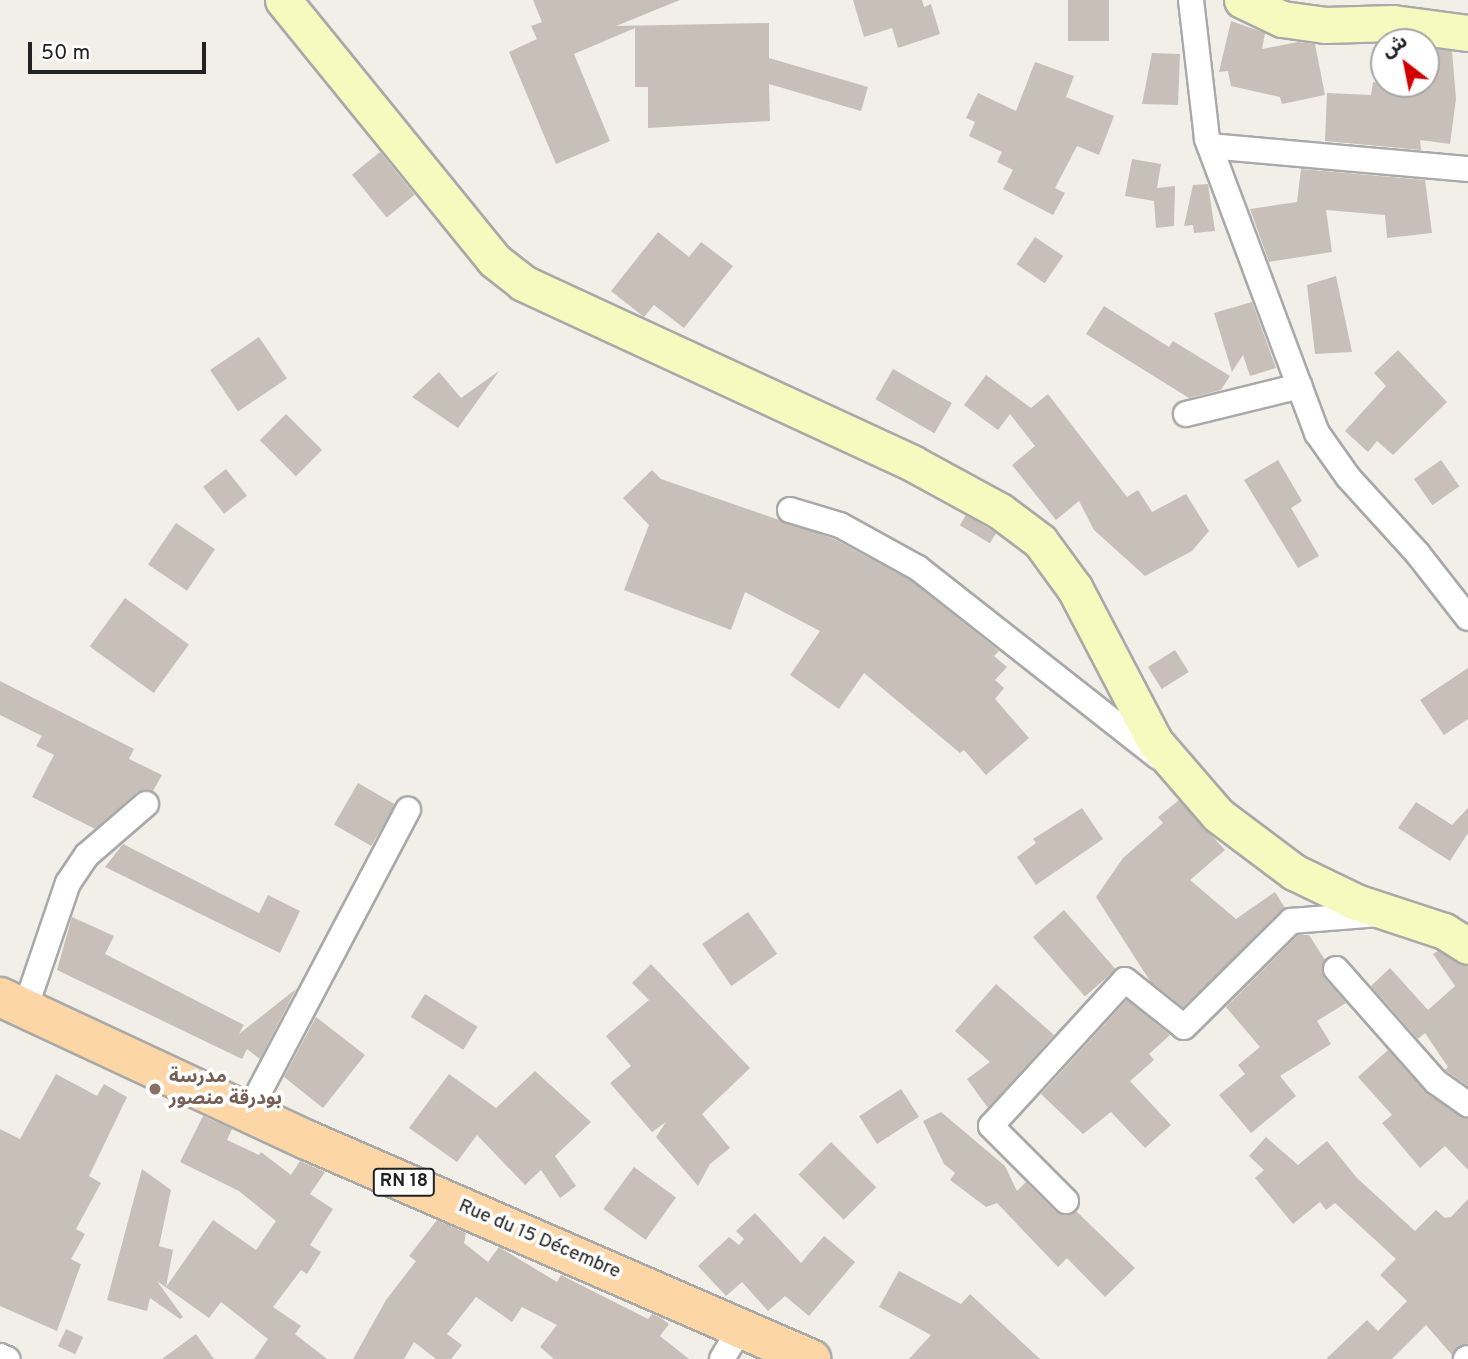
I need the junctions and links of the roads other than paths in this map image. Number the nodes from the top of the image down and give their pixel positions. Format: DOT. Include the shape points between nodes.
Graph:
graph roads {
  1 [pos="283,0"];
  2 [pos="1191,0"];
  3 [pos="1242,0"];
  4 [pos="1468,33"];
  5 [pos="1210,146"];
  6 [pos="1468,169"];
  7 [pos="1300,386"];
  8 [pos="1186,414"];
  9 [pos="790,510"];
  10 [pos="1464,604"];
  11 [pos="1189,782"];
  12 [pos="146,804"];
  13 [pos="408,810"];
  14 [pos="1389,913"];
  15 [pos="1468,946"];
  16 [pos="1336,969"];
  17 [pos="8,1007"];
  18 [pos="1468,1104"];
  19 [pos="248,1113"];
  20 [pos="1066,1201"];
  21 [pos="732,1343"];
  22 [pos="0,1356"];
  23 [pos="6,1359"];
  24 [pos="811,1359"];
  1 -- 11 [label="street" via="461,223 494,260 523,283 912,464 1000,511 1040,541 1075,589 1155,742"];
  2 -- 5 [label="street"];
  3 -- 4 [label="street" via="1282,19 1325,26 1393,23"];
  5 -- 6 [label="street"];
  5 -- 7 [label="street"];
  7 -- 8 [label="street"];
  7 -- 10 [label="street" via="1317,433 1348,477"];
  9 -- 11 [label="street" via="840,525 918,568"];
  11 -- 14 [label="street" via="1218,815 1294,872"];
  12 -- 17 [label="street" via="87,855 68,883"];
  13 -- 19 [label="street"];
  14 -- 15 [label="street" via="1444,931"];
  14 -- 20 [label="street" via="1291,921 1184,1027 1125,980 991,1126"];
  16 -- 18 [label="street" via="1436,1082"];
  17 -- 19 [label="main road, Rue du 15 Décembre / RN 18"];
  19 -- 21 [label="main road, Rue du 15 Décembre / RN 18"];
  21 -- 24 [label="main road, Rue du 15 Décembre / RN 18"];
  22 -- 23 [label="street"];
}
